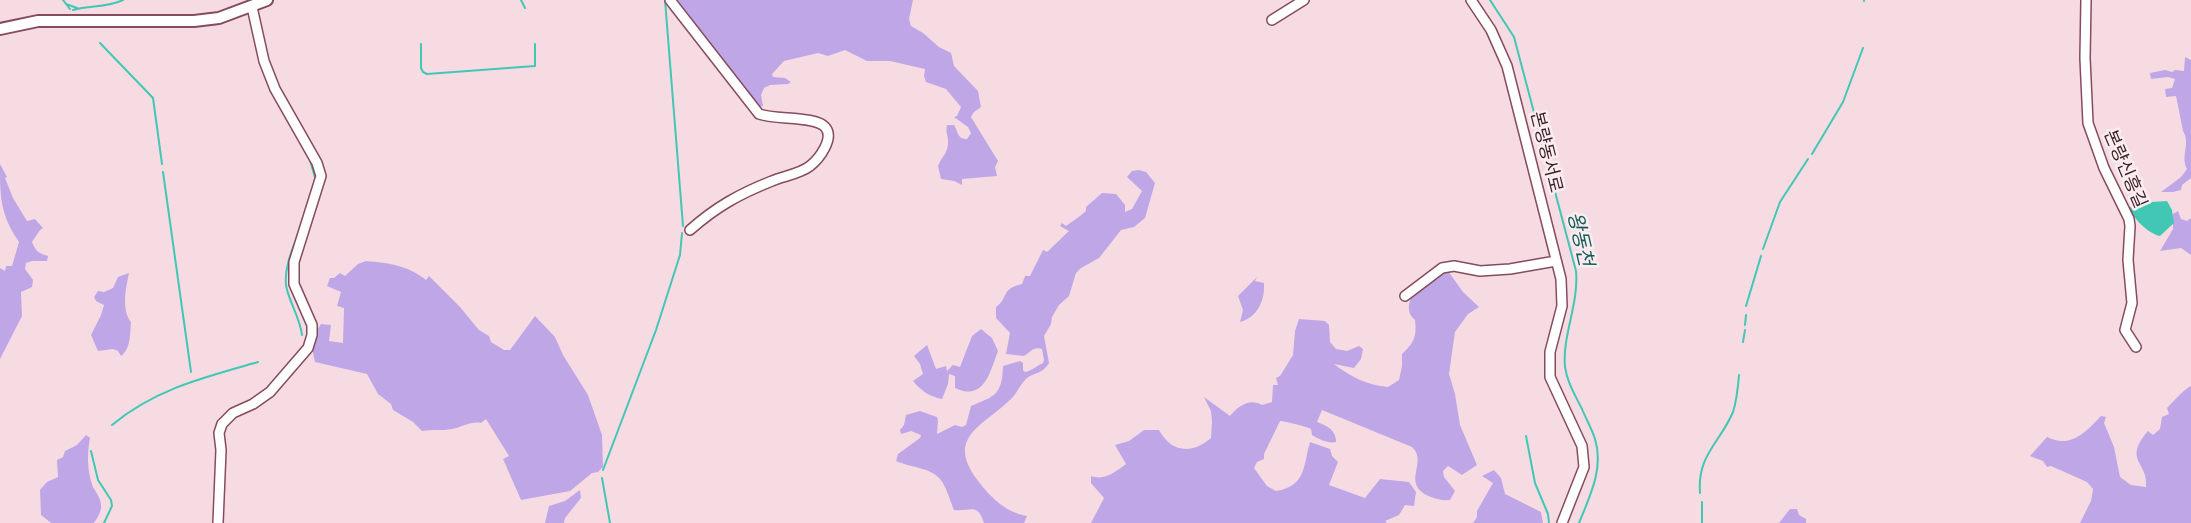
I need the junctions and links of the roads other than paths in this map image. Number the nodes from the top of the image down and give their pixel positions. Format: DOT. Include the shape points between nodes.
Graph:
graph roads {
  1 [pos="267,0"];
  2 [pos="670,0"];
  3 [pos="1304,0"];
  4 [pos="1470,0"];
  5 [pos="2086,0"];
  6 [pos="252,7"];
  7 [pos="1272,20"];
  8 [pos="0,29"];
  9 [pos="690,230"];
  10 [pos="1556,261"];
  11 [pos="1405,296"];
  12 [pos="2136,347"];
  13 [pos="218,523"];
  14 [pos="1562,523"];
  1 -- 6 [label="main road"];
  2 -- 9 [label="street" via="759,114 816,122 829,134 828,143 812,165 718,207"];
  3 -- 7 [label="street"];
  4 -- 10 [label="street, 본량동서로" via="1491,30 1507,66"];
  5 -- 12 [label="street, 본량신흥길" via="2087,118 2104,168 2130,222 2128,265 2132,303 2125,330"];
  6 -- 8 [label="main road" via="194,21 38,21"];
  6 -- 13 [label="street" via="264,61 275,89 321,176 294,262 294,284 312,328 308,348 270,392 232,413 222,424"];
  10 -- 11 [label="street" via="1480,271 1442,268"];
  10 -- 14 [label="street, 본량동서로" via="1562,306 1550,352 1550,377 1584,457 1584,467"];
}
